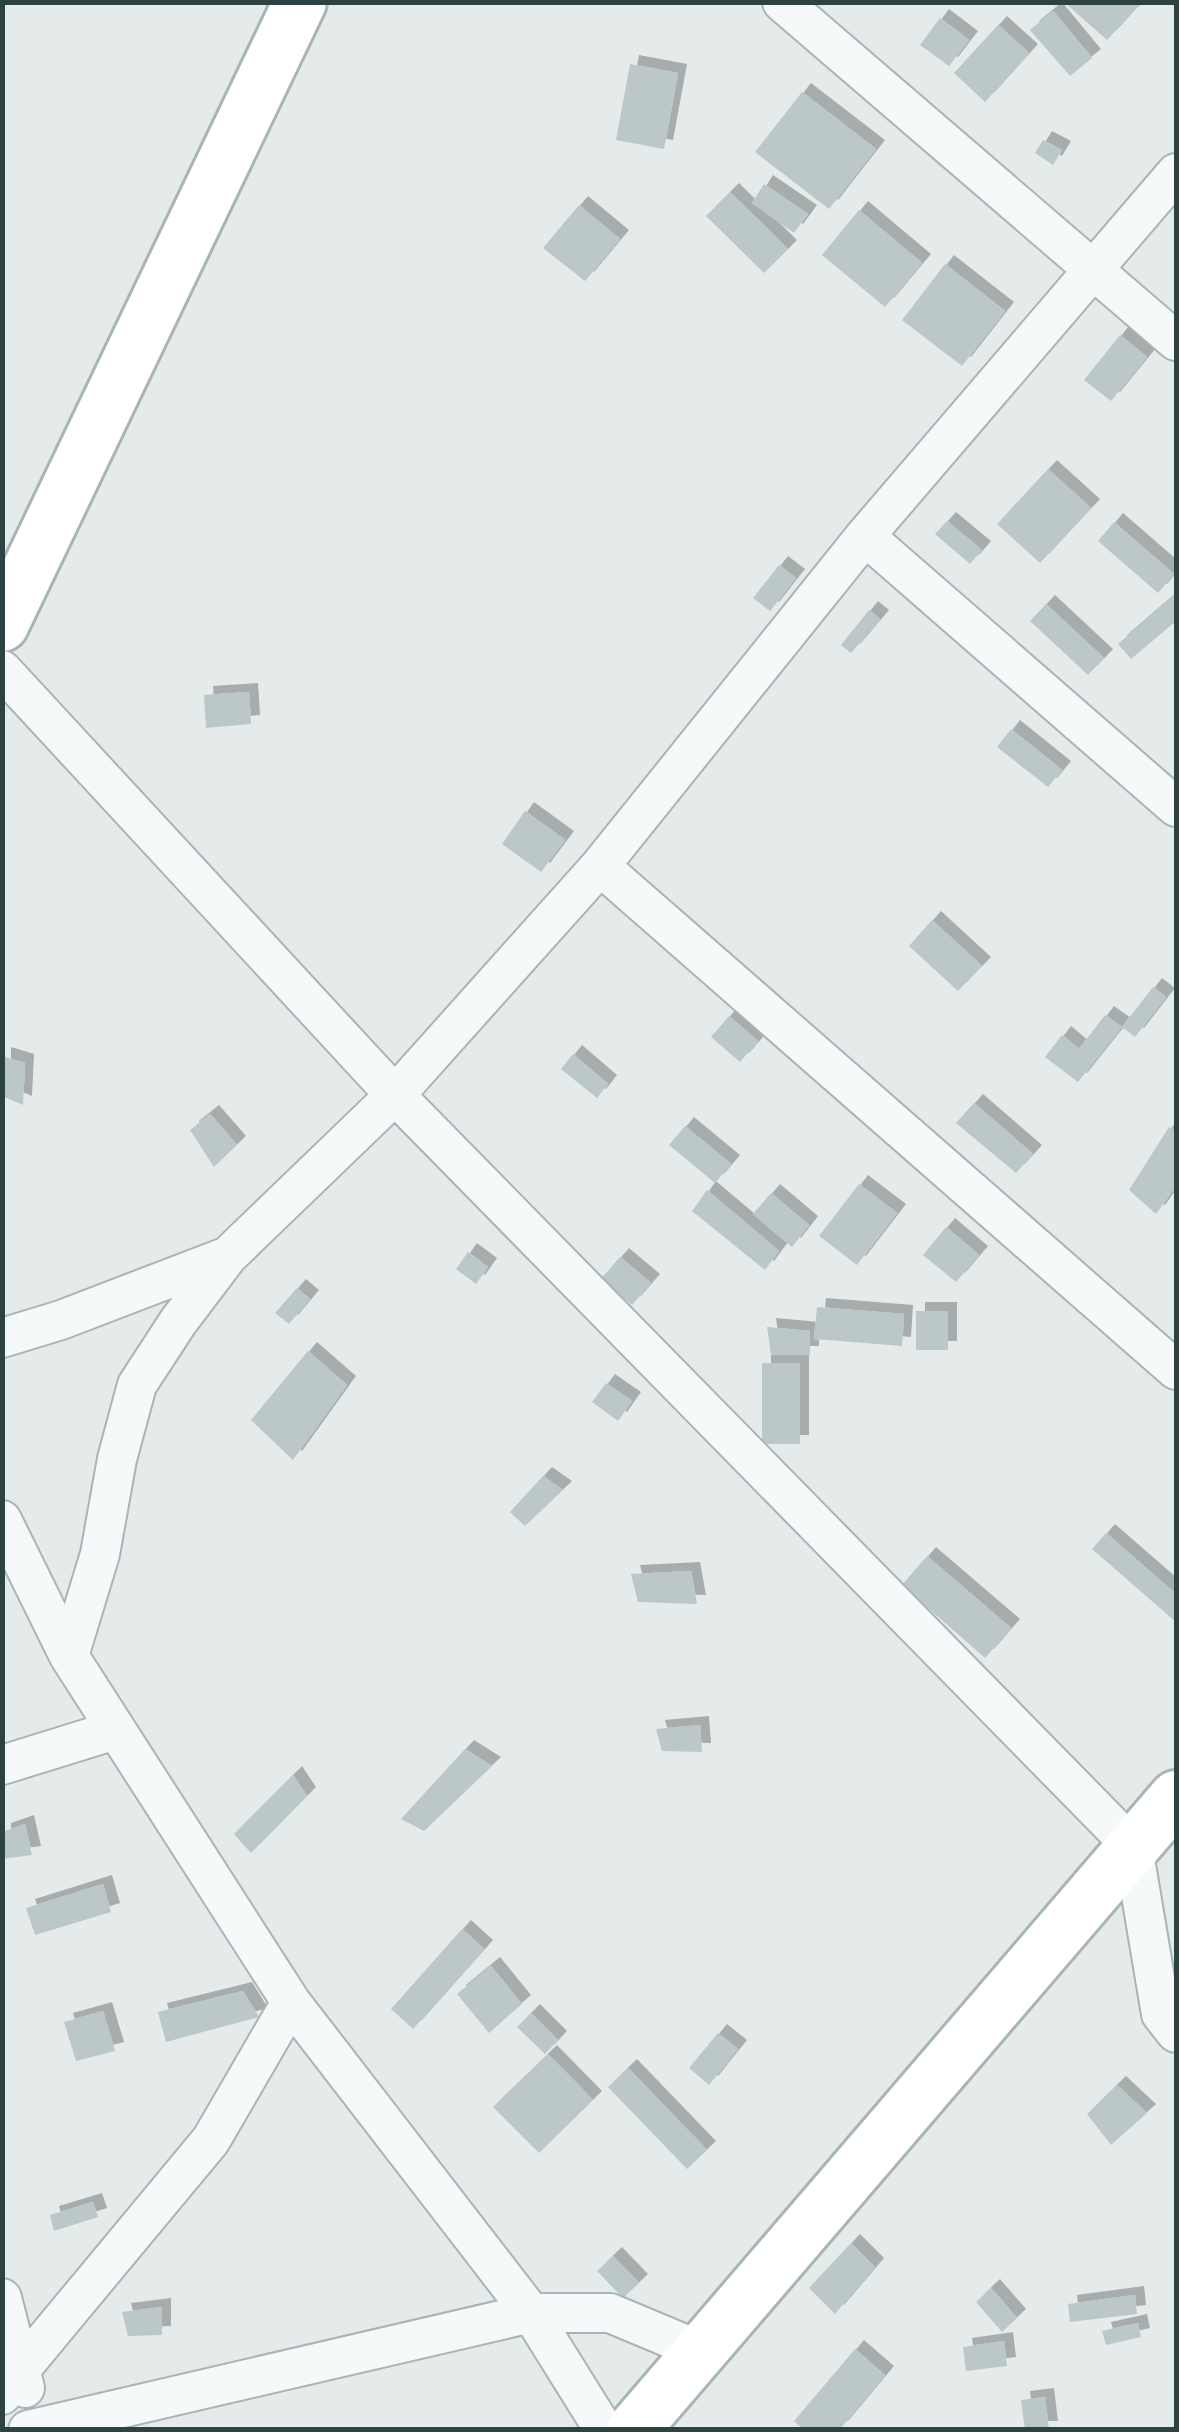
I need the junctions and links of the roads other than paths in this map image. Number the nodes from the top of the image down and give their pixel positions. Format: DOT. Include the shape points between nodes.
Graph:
graph roads {
  1 [pos="300,2"];
  2 [pos="782,2"];
  3 [pos="1176,173"];
  4 [pos="1094,270"];
  5 [pos="1176,341"];
  6 [pos="865,536"];
  7 [pos="2,625"];
  8 [pos="2,670"];
  9 [pos="1176,807"];
  10 [pos="600,866"];
  11 [pos="394,1095"];
  12 [pos="228,1256"];
  13 [pos="2,1338"];
  14 [pos="1176,1370"];
  15 [pos="2,1520"];
  16 [pos="69,1656"];
  17 [pos="115,1730"];
  18 [pos="2,1765"];
  19 [pos="1176,1797"];
  20 [pos="1133,1847"];
  21 [pos="292,2002"];
  22 [pos="1176,2034"];
  23 [pos="2,2298"];
  24 [pos="531,2313"];
  25 [pos="700,2351"];
  26 [pos="11,2382"];
  27 [pos="34,2429"];
  28 [pos="604,2430"];
  29 [pos="633,2430"];
  1 -- 7 [label="street"];
  2 -- 4 [label="street"];
  3 -- 4 [label="street"];
  4 -- 5 [label="street"];
  4 -- 6 [label="street"];
  6 -- 9 [label="street"];
  6 -- 10 [label="street"];
  8 -- 11 [label="street"];
  10 -- 11 [label="street"];
  10 -- 14 [label="street"];
  11 -- 12 [label="street"];
  11 -- 20 [label="street"];
  12 -- 13 [label="street"];
  12 -- 16 [label="street" via="138,1386"];
  15 -- 16 [label="street"];
  16 -- 17 [label="street"];
  17 -- 18 [label="street"];
  17 -- 21 [label="street"];
  19 -- 20 [label="street"];
  20 -- 22 [label="street" via="1161,2014"];
  20 -- 25 [label="street"];
  21 -- 24 [label="street"];
  21 -- 26 [label="street" via="211,2140"];
  23 -- 26 [label="street"];
  24 -- 25 [label="street" via="610,2313"];
  24 -- 27 [label="street"];
  24 -- 28 [label="street"];
  25 -- 29 [label="street"];
  26 -- 27 [label="street"];
}
